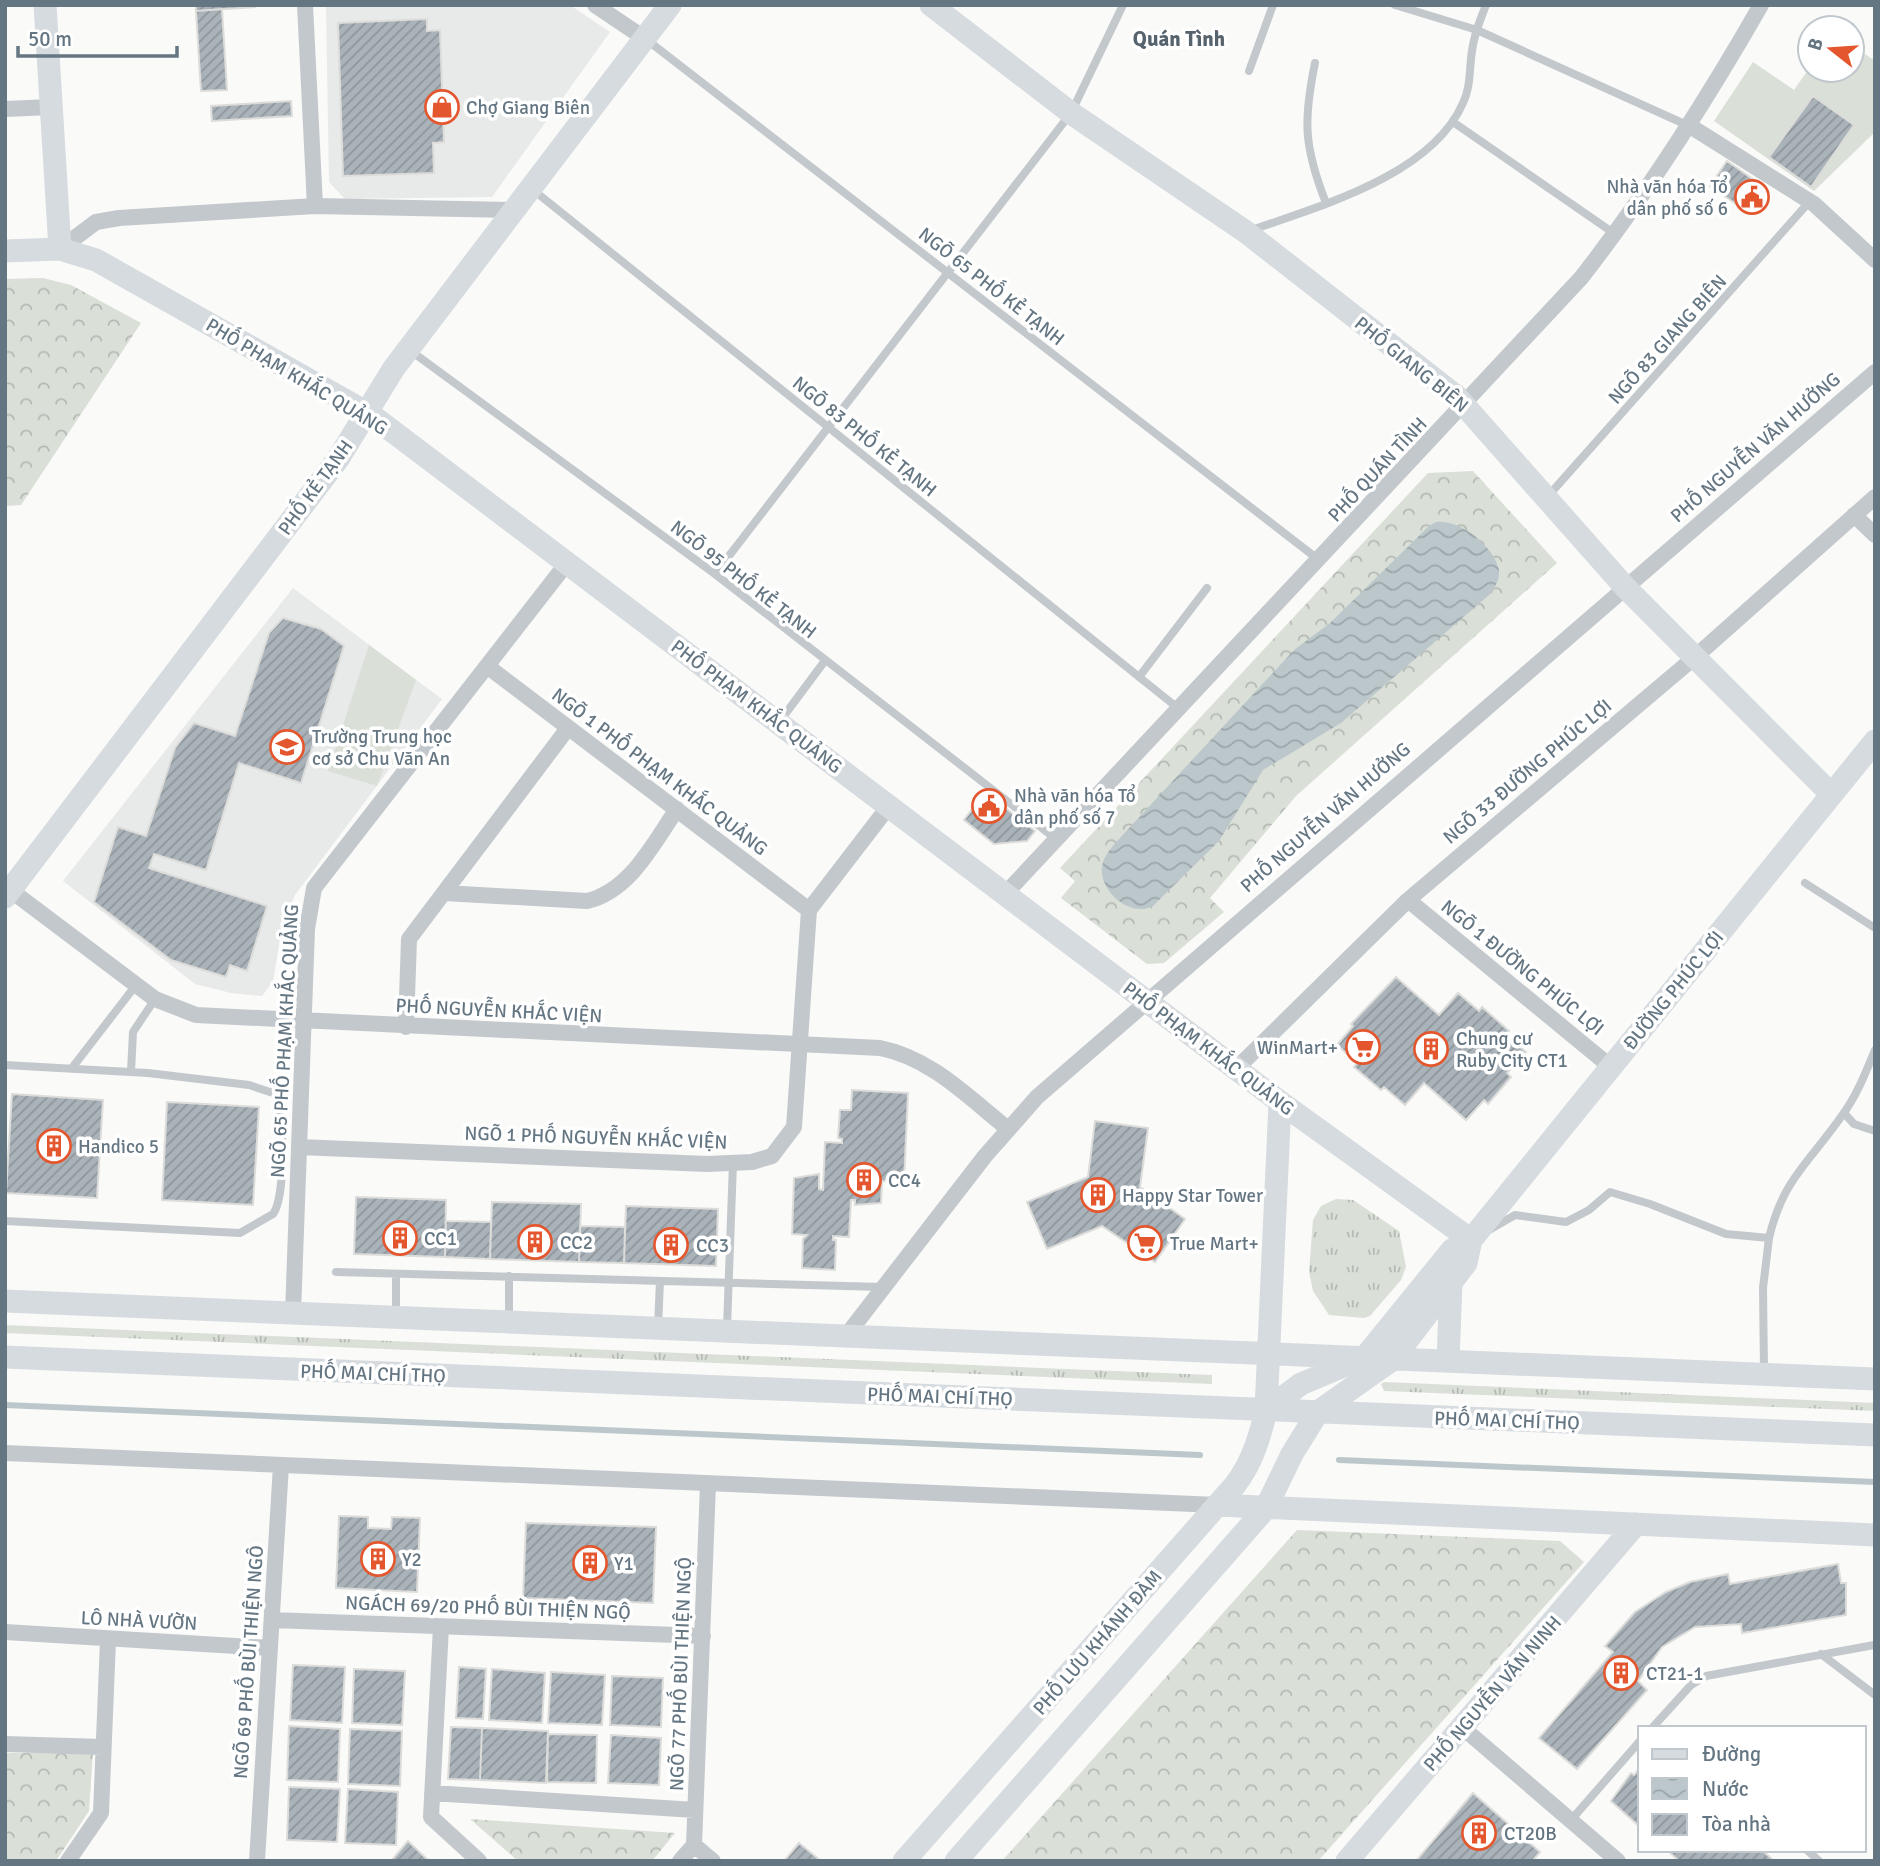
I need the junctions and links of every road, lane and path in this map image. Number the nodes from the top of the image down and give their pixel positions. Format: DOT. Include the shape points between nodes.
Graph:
graph roads {
  1 [pos="45,5"];
  2 [pos="305,5"];
  3 [pos="595,5"];
  4 [pos="670,5"];
  5 [pos="931,5"];
  6 [pos="1123,5"];
  7 [pos="1273,5"];
  8 [pos="1395,5"];
  9 [pos="1486,5"];
  10 [pos="1760,5"];
  11 [pos="1477,30"];
  12 [pos="644,38"];
  13 [pos="1315,62"];
  14 [pos="1249,71"];
  15 [pos="51,107"];
  16 [pos="5,109"];
  17 [pos="1071,113"];
  18 [pos="1453,122"];
  19 [pos="1690,126"];
  20 [pos="531,188"];
  21 [pos="1810,201"];
  22 [pos="1326,203"];
  23 [pos="315,206"];
  24 [pos="514,210"];
  25 [pos="1246,232"];
  26 [pos="1616,234"];
  27 [pos="60,249"];
  28 [pos="5,251"];
  29 [pos="1875,260"];
  30 [pos="948,272"];
  31 [pos="408,349"];
  32 [pos="1875,372"];
  33 [pos="1465,405"];
  34 [pos="366,413"];
  35 [pos="828,427"];
  36 [pos="1875,497"];
  37 [pos="1547,498"];
  38 [pos="1854,515"];
  39 [pos="1875,535"];
  40 [pos="1319,560"];
  41 [pos="567,563"];
  42 [pos="715,574"];
  43 [pos="1625,587"];
  44 [pos="1207,588"];
  45 [pos="1695,657"];
  46 [pos="824,662"];
  47 [pos="487,666"];
  48 [pos="1139,677"];
  49 [pos="1179,709"];
  50 [pos="779,723"];
  51 [pos="568,727"];
  52 [pos="1875,741"];
  53 [pos="1830,794"];
  54 [pos="889,806"];
  55 [pos="677,810"];
  56 [pos="1056,839"];
  57 [pos="1805,883"];
  58 [pos="7,891"];
  59 [pos="444,893"];
  60 [pos="1005,894"];
  61 [pos="1408,901"];
  62 [pos="809,909"];
  63 [pos="1875,929"];
  64 [pos="136,985"];
  65 [pos="155,999"];
  66 [pos="1146,1000"];
  67 [pos="304,1023"];
  68 [pos="406,1027"];
  69 [pos="797,1044"];
  70 [pos="1875,1050"];
  71 [pos="5,1065"];
  72 [pos="1611,1067"];
  73 [pos="72,1068"];
  74 [pos="1236,1069"];
  75 [pos="131,1072"];
  76 [pos="1280,1102"];
  77 [pos="1844,1114"];
  78 [pos="1007,1128"];
  79 [pos="1875,1131"];
  80 [pos="299,1147"];
  81 [pos="733,1163"];
  82 [pos="5,1222"];
  83 [pos="1769,1238"];
  84 [pos="1471,1240"];
  85 [pos="336,1272"];
  86 [pos="397,1274"];
  87 [pos="509,1276"];
  88 [pos="660,1281"];
  89 [pos="729,1283"];
  90 [pos="1451,1283"];
  91 [pos="884,1287"];
  92 [pos="5,1301"];
  93 [pos="293,1313"];
  94 [pos="396,1317"];
  95 [pos="509,1322"];
  96 [pos="658,1328"];
  97 [pos="727,1331"];
  98 [pos="846,1336"];
  99 [pos="1268,1353"];
  100 [pos="5,1357"];
  101 [pos="1365,1357"];
  102 [pos="1393,1359"];
  103 [pos="1448,1361"];
  104 [pos="1764,1374"];
  105 [pos="1875,1379"];
  106 [pos="1301,1384"];
  107 [pos="1266,1410"];
  108 [pos="1318,1412"];
  109 [pos="1875,1435"];
  110 [pos="5,1453"];
  111 [pos="281,1465"];
  112 [pos="708,1484"];
  113 [pos="1217,1505"];
  114 [pos="1266,1508"];
  115 [pos="1636,1524"];
  116 [pos="1875,1535"];
  117 [pos="272,1620"];
  118 [pos="441,1627"];
  119 [pos="5,1632"];
  120 [pos="702,1636"];
  121 [pos="108,1640"];
  122 [pos="1874,1644"];
  123 [pos="270,1648"];
  124 [pos="1821,1654"];
  125 [pos="1875,1695"];
  126 [pos="1657,1726"];
  127 [pos="1463,1728"];
  128 [pos="1638,1743"];
  129 [pos="5,1744"];
  130 [pos="103,1747"];
  131 [pos="432,1793"];
  132 [pos="695,1810"];
  133 [pos="1571,1820"];
  134 [pos="694,1845"];
  135 [pos="68,1861"];
  136 [pos="257,1861"];
  137 [pos="479,1861"];
  138 [pos="680,1861"];
  139 [pos="713,1861"];
  140 [pos="904,1861"];
  141 [pos="956,1861"];
  142 [pos="1347,1861"];
  143 [pos="1618,1861"];
  1 -- 15 [label="street"];
  2 -- 23 [label="street"];
  3 -- 12 [label="street"];
  4 -- 12 [label="street, PHỐ KẺ TẠNH"];
  5 -- 17 [label="street, PHỐ GIANG BIÊN"];
  6 -- 17 [label="lane"];
  7 -- 14 [label="lane"];
  8 -- 11 [label="lane"];
  9 -- 11 [label="lane"];
  10 -- 19 [label="street, PHỐ QUÁN TÌNH"];
  11 -- 18 [label="lane" via="1465,100"];
  11 -- 19 [label="lane"];
  12 -- 20 [label="street, PHỐ KẺ TẠNH"];
  12 -- 30 [label="lane, NGÕ 65 PHỐ KẺ TẠNH"];
  13 -- 22 [label="lane" via="1305,124"];
  15 -- 16 [label="street"];
  15 -- 27 [label="street"];
  17 -- 25 [label="street, PHỐ GIANG BIÊN"];
  17 -- 30 [label="lane"];
  18 -- 22 [label="lane" via="1428,150"];
  18 -- 26 [label="lane"];
  19 -- 21 [label="street"];
  19 -- 26 [label="street, PHỐ QUÁN TÌNH"];
  20 -- 24 [label="street, PHỐ KẺ TẠNH"];
  20 -- 35 [label="lane, NGÕ 83 PHỐ KẺ TẠNH"];
  21 -- 29 [label="street"];
  21 -- 37 [label="lane, NGÕ 83 GIANG BIÊN"];
  22 -- 25 [label="lane"];
  23 -- 24 [label="street"];
  23 -- 27 [label="street" via="119,218 96,222"];
  24 -- 31 [label="street, PHỐ KẺ TẠNH"];
  25 -- 33 [label="street, PHỐ GIANG BIÊN"];
  26 -- 33 [label="street, PHỐ QUÁN TÌNH"];
  27 -- 28 [label="street, PHỐ PHẠM KHẮC QUẢNG"];
  27 -- 34 [label="street, PHỐ PHẠM KHẮC QUẢNG" via="96,260"];
  30 -- 35 [label="lane"];
  30 -- 40 [label="lane, NGÕ 65 PHỐ KẺ TẠNH"];
  31 -- 34 [label="street, PHỐ KẺ TẠNH"];
  31 -- 42 [label="lane, NGÕ 95 PHỐ KẺ TẠNH"];
  32 -- 43 [label="street, PHỐ NGUYỄN VĂN HƯỞNG"];
  33 -- 37 [label="street, PHỐ GIANG BIÊN"];
  33 -- 40 [label="street, PHỐ QUÁN TÌNH"];
  34 -- 41 [label="street, PHỐ PHẠM KHẮC QUẢNG"];
  34 -- 58 [label="street, PHỐ KẺ TẠNH" via="338,460"];
  35 -- 42 [label="lane"];
  35 -- 48 [label="lane, NGÕ 83 PHỐ KẺ TẠNH"];
  36 -- 38 [label="street, NGÕ 33 ĐƯỜNG PHÚC LỢI"];
  37 -- 43 [label="street, PHỐ GIANG BIÊN"];
  38 -- 39 [label="street"];
  38 -- 45 [label="street, NGÕ 33 ĐƯỜNG PHÚC LỢI"];
  40 -- 49 [label="street, PHỐ QUÁN TÌNH"];
  41 -- 47 [label="street, NGÕ 65 PHỐ PHẠM KHẮC QUẢNG"];
  41 -- 50 [label="street, PHỐ PHẠM KHẮC QUẢNG"];
  42 -- 46 [label="lane, NGÕ 95 PHỐ KẺ TẠNH"];
  43 -- 45 [label="street, PHỐ GIANG BIÊN"];
  43 -- 66 [label="street, PHỐ NGUYỄN VĂN HƯỞNG"];
  44 -- 48 [label="lane"];
  45 -- 53 [label="street, PHỐ GIANG BIÊN"];
  45 -- 61 [label="street, NGÕ 33 ĐƯỜNG PHÚC LỢI"];
  46 -- 50 [label="lane"];
  46 -- 56 [label="lane, NGÕ 95 PHỐ KẺ TẠNH"];
  47 -- 51 [label="street, NGÕ 1 PHỐ PHẠM KHẮC QUẢNG"];
  47 -- 67 [label="street, NGÕ 65 PHỐ PHẠM KHẮC QUẢNG" via="314,888 307,929"];
  48 -- 49 [label="lane, NGÕ 83 PHỐ KẺ TẠNH"];
  49 -- 56 [label="street, PHỐ QUÁN TÌNH"];
  50 -- 54 [label="street, PHỐ PHẠM KHẮC QUẢNG"];
  51 -- 55 [label="street, NGÕ 1 PHỐ PHẠM KHẮC QUẢNG"];
  51 -- 59 [label="street"];
  52 -- 53 [label="street, ĐƯỜNG PHÚC LỢI"];
  53 -- 72 [label="street, ĐƯỜNG PHÚC LỢI"];
  54 -- 60 [label="street, PHỐ PHẠM KHẮC QUẢNG"];
  54 -- 62 [label="street"];
  55 -- 59 [label="street" via="632,874 604,897 587,901"];
  55 -- 62 [label="street, NGÕ 1 PHỐ PHẠM KHẮC QUẢNG"];
  56 -- 60 [label="street, PHỐ QUÁN TÌNH"];
  57 -- 63 [label="lane"];
  58 -- 64 [label="street, PHỐ NGUYỄN KHẮC VIỆN"];
  59 -- 68 [label="street" via="409,939"];
  60 -- 66 [label="street, PHỐ PHẠM KHẮC QUẢNG"];
  61 -- 72 [label="street, NGÕ 1 ĐƯỜNG PHÚC LỢI"];
  61 -- 74 [label="street, NGÕ 33 ĐƯỜNG PHÚC LỢI"];
  62 -- 69 [label="street"];
  64 -- 65 [label="street, PHỐ NGUYỄN KHẮC VIỆN"];
  64 -- 73 [label="lane"];
  65 -- 67 [label="street, PHỐ NGUYỄN KHẮC VIỆN" via="206,1017"];
  65 -- 75 [label="lane" via="133,1032"];
  66 -- 74 [label="street, PHỐ PHẠM KHẮC QUẢNG"];
  66 -- 78 [label="street, PHỐ NGUYỄN VĂN HƯỞNG"];
  67 -- 68 [label="street, PHỐ NGUYỄN KHẮC VIỆN"];
  67 -- 80 [label="street, NGÕ 65 PHỐ PHẠM KHẮC QUẢNG"];
  68 -- 69 [label="street, PHỐ NGUYỄN KHẮC VIỆN"];
  69 -- 78 [label="street, PHỐ NGUYỄN KHẮC VIỆN" via="880,1048 903,1054 926,1064"];
  69 -- 81 [label="street, NGÕ 1 PHỐ NGUYỄN KHẮC VIỆN" via="794,1127 772,1156"];
  70 -- 77 [label="lane"];
  71 -- 73 [label="lane"];
  72 -- 84 [label="street, ĐƯỜNG PHÚC LỢI"];
  73 -- 75 [label="lane"];
  74 -- 76 [label="street, PHỐ PHẠM KHẮC QUẢNG"];
  75 -- 82 [label="lane" via="249,1085 276,1094 281,1191 276,1211 240,1233"];
  76 -- 84 [label="street, PHỐ PHẠM KHẮC QUẢNG"];
  76 -- 99 [label="street, PHỐ LƯU KHÁNH ĐÀM"];
  77 -- 79 [label="lane" via="1854,1124"];
  77 -- 83 [label="lane" via="1806,1158 1776,1207"];
  78 -- 91 [label="street, PHỐ NGUYỄN VĂN HƯỞNG"];
  80 -- 81 [label="street, NGÕ 1 PHỐ NGUYỄN KHẮC VIỆN"];
  80 -- 93 [label="street, NGÕ 65 PHỐ PHẠM KHẮC QUẢNG"];
  81 -- 89 [label="lane"];
  83 -- 84 [label="lane" via="1726,1234 1610,1192 1566,1222 1515,1215"];
  83 -- 104 [label="lane" via="1763,1288"];
  84 -- 90 [label="street, ĐƯỜNG PHÚC LỢI" via="1466,1263"];
  84 -- 101 [label="street, ĐƯỜNG PHÚC LỢI" via="1452,1250"];
  85 -- 86 [label="lane"];
  86 -- 87 [label="lane"];
  86 -- 94 [label="lane"];
  87 -- 88 [label="lane"];
  87 -- 95 [label="lane"];
  88 -- 89 [label="lane"];
  88 -- 96 [label="lane"];
  89 -- 91 [label="lane"];
  89 -- 97 [label="lane"];
  90 -- 102 [label="street, ĐƯỜNG PHÚC LỢI"];
  90 -- 103 [label="street"];
  91 -- 98 [label="street, PHỐ NGUYỄN VĂN HƯỞNG"];
  92 -- 93 [label="street"];
  93 -- 94 [label="street"];
  94 -- 95 [label="street"];
  95 -- 96 [label="street"];
  96 -- 97 [label="street"];
  97 -- 98 [label="street"];
  98 -- 99 [label="street"];
  99 -- 101 [label="street"];
  99 -- 106 [label="street"];
  99 -- 107 [label="street, PHỐ LƯU KHÁNH ĐÀM"];
  100 -- 107 [label="street, PHỐ MAI CHÍ THỌ"];
  101 -- 102 [label="street"];
  101 -- 106 [label="street"];
  102 -- 103 [label="street"];
  102 -- 108 [label="street, ĐƯỜNG PHÚC LỢI"];
  103 -- 104 [label="street"];
  104 -- 105 [label="street"];
  106 -- 107 [label="street"];
  106 -- 108 [label="street"];
  107 -- 108 [label="street, PHỐ MAI CHÍ THỌ"];
  107 -- 113 [label="street, PHỐ LƯU KHÁNH ĐÀM" via="1260,1438 1245,1469"];
  108 -- 109 [label="street, PHỐ MAI CHÍ THỌ"];
  108 -- 114 [label="street, PHỐ LƯU KHÁNH ĐÀM"];
  110 -- 111 [label="street"];
  111 -- 112 [label="street"];
  111 -- 117 [label="street, NGÕ 69 PHỐ BÙI THIỆN NGÔ"];
  112 -- 113 [label="street"];
  112 -- 120 [label="street, NGÕ 77 PHỐ BÙI THIỆN NGỘ"];
  113 -- 114 [label="street"];
  113 -- 140 [label="street, PHỐ LƯU KHÁNH ĐÀM"];
  114 -- 115 [label="street"];
  114 -- 141 [label="street, PHỐ LƯU KHÁNH ĐÀM"];
  115 -- 116 [label="street"];
  115 -- 127 [label="street, PHỐ NGUYỄN VĂN NINH"];
  117 -- 118 [label="street, NGÁCH 69/20 PHỐ BÙI THIỆN NGỘ"];
  117 -- 123 [label="street, NGÕ 69 PHỐ BÙI THIỆN NGÔ"];
  118 -- 120 [label="street, NGÁCH 69/20 PHỐ BÙI THIỆN NGỘ"];
  118 -- 131 [label="street"];
  119 -- 121 [label="street, LÔ NHÀ VƯỜN"];
  120 -- 132 [label="street, NGÕ 77 PHỐ BÙI THIỆN NGỘ"];
  121 -- 123 [label="street, LÔ NHÀ VƯỜN"];
  121 -- 130 [label="street"];
  122 -- 124 [label="lane"];
  123 -- 136 [label="street, NGÕ 69 PHỐ BÙI THIỆN NGÔ"];
  124 -- 125 [label="lane"];
  124 -- 126 [label="lane" via="1706,1676 1691,1685"];
  127 -- 133 [label="street"];
  127 -- 142 [label="street, PHỐ NGUYỄN VĂN NINH"];
  128 -- 133 [label="lane"];
  129 -- 130 [label="street"];
  130 -- 135 [label="street" via="101,1813"];
  131 -- 132 [label="street"];
  131 -- 137 [label="street" via="431,1816"];
  132 -- 134 [label="street, NGÕ 77 PHỐ BÙI THIỆN NGỘ"];
  133 -- 143 [label="street"];
  134 -- 138 [label="street"];
  134 -- 139 [label="street"];
}
